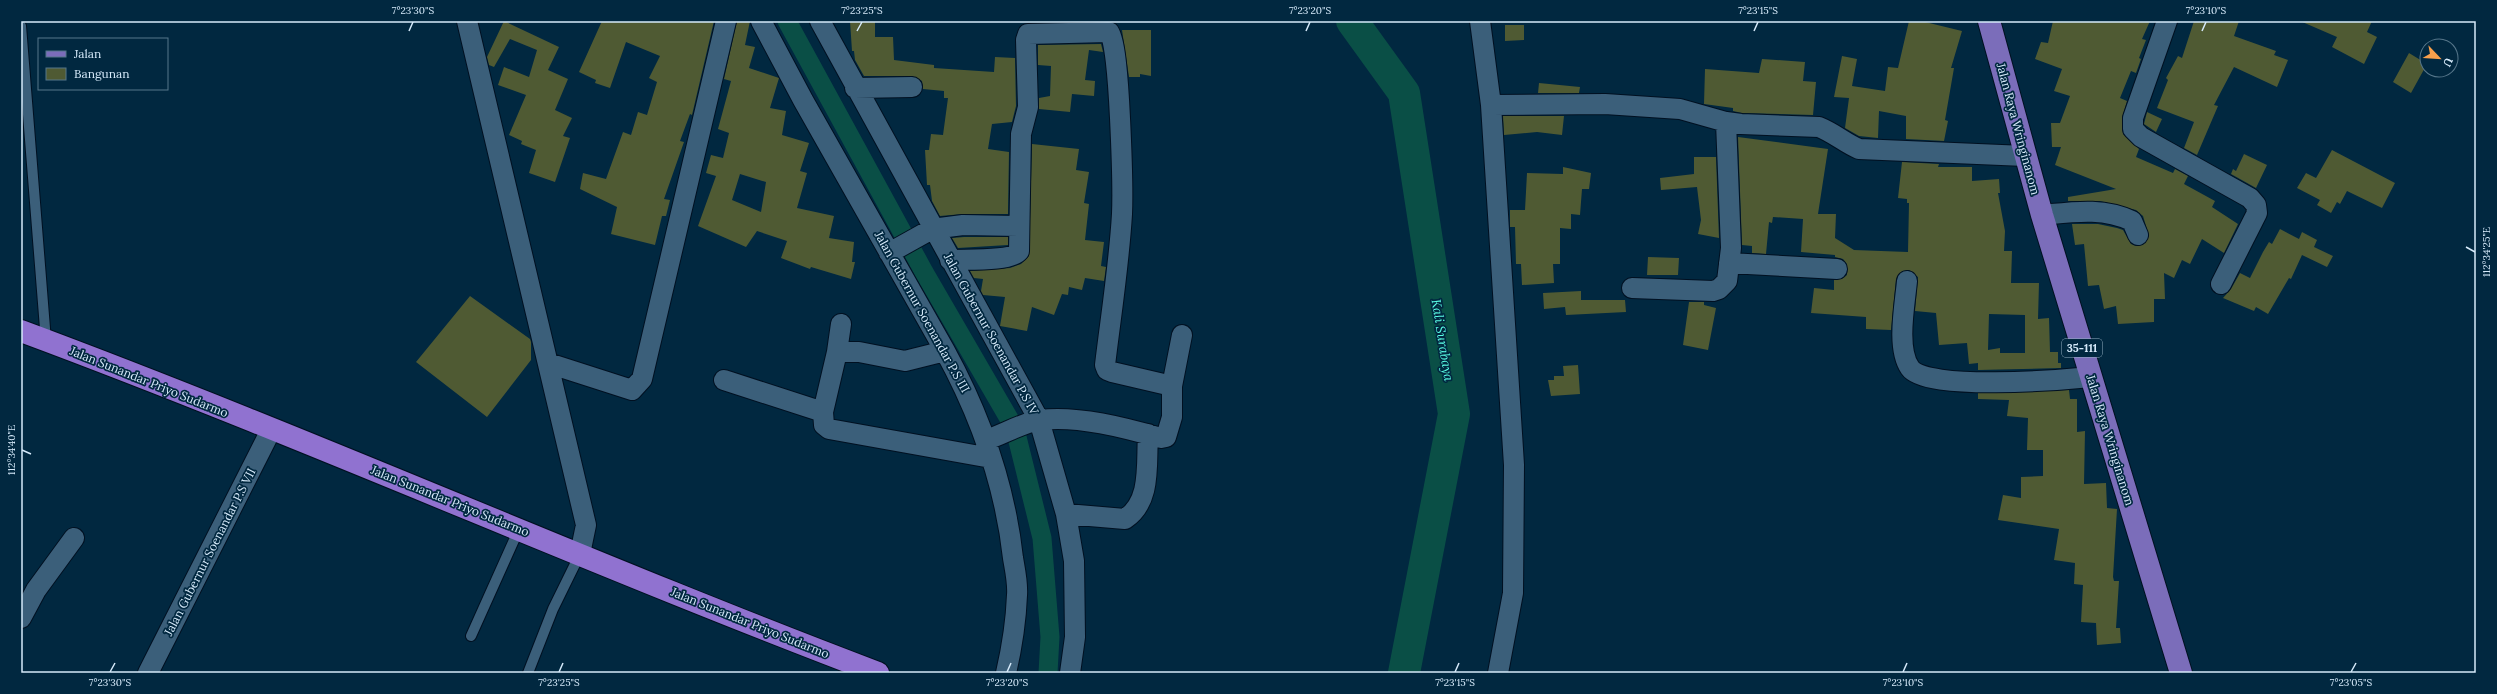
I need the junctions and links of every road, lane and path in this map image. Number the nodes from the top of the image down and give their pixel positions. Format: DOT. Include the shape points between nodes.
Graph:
graph roads {
  1 [pos="467,21"];
  2 [pos="726,21"];
  3 [pos="761,21"];
  4 [pos="820,21"];
  5 [pos="1480,21"];
  6 [pos="1989,21"];
  7 [pos="2167,21"];
  8 [pos="21,26"];
  9 [pos="1028,27"];
  10 [pos="912,87"];
  11 [pos="855,88"];
  12 [pos="1491,105"];
  13 [pos="1726,122"];
  14 [pos="2025,156"];
  15 [pos="2042,215"];
  16 [pos="1018,226"];
  17 [pos="929,231"];
  18 [pos="2138,235"];
  19 [pos="893,251"];
  20 [pos="950,260"];
  21 [pos="1729,263"];
  22 [pos="1837,269"];
  23 [pos="1907,281"];
  24 [pos="2221,284"];
  25 [pos="1632,288"];
  26 [pos="841,324"];
  27 [pos="21,332"];
  28 [pos="1182,335"];
  29 [pos="46,341"];
  30 [pos="945,351"];
  31 [pos="838,352"];
  32 [pos="548,363"];
  33 [pos="2091,377"];
  34 [pos="724,380"];
  35 [pos="1172,386"];
  36 [pos="824,412"];
  37 [pos="1035,422"];
  38 [pos="271,430"];
  39 [pos="1148,434"];
  40 [pos="993,444"];
  41 [pos="1066,514"];
  42 [pos="519,528"];
  43 [pos="74,538"];
  44 [pos="580,554"];
  45 [pos="21,618"];
  46 [pos="471,636"];
  47 [pos="148,673"];
  48 [pos="528,673"];
  49 [pos="878,673"];
  50 [pos="1006,673"];
  51 [pos="1070,673"];
  52 [pos="1498,673"];
  53 [pos="2181,673"];
  1 -- 32 [label="street"];
  2 -- 32 [label="street" via="642,379 632,390"];
  3 -- 19 [label="street, Jalan Gubernur Soenandar P.S III"];
  4 -- 11 [label="street, Jalan Gubernur Soenandar P.S IV"];
  5 -- 12 [label="street"];
  6 -- 14 [label="main road, Jalan Raya Wringinanom / 35-111"];
  7 -- 24 [label="street" via="2133,118 2133,129 2141,137 2250,198 2256,205 2257,213"];
  8 -- 29 [label="lane"];
  9 -- 16 [label="street" via="1028,106 1021,134"];
  9 -- 35 [label="street" via="1108,32 1113,39 1118,82 1122,214 1105,365 1107,370 1112,372"];
  10 -- 11 [label="street"];
  11 -- 17 [label="street, Jalan Gubernur Soenandar P.S IV"];
  12 -- 13 [label="street" via="1605,104 1680,109"];
  12 -- 52 [label="street" via="1514,466 1513,593"];
  13 -- 14 [label="street" via="1819,127 1831,131 1848,145 1859,150"];
  13 -- 21 [label="street"];
  14 -- 15 [label="main road, Jalan Raya Wringinanom / 35-111"];
  15 -- 18 [label="street" via="2094,210 2120,215 2132,221"];
  15 -- 33 [label="main road, Jalan Raya Wringinanom / 35-111"];
  16 -- 17 [label="street" via="963,225"];
  16 -- 20 [label="street" via="1020,246 1017,255 1007,258"];
  17 -- 19 [label="street"];
  17 -- 20 [label="street, Jalan Gubernur Soenandar P.S IV"];
  19 -- 30 [label="street, Jalan Gubernur Soenandar P.S III"];
  20 -- 37 [label="street, Jalan Gubernur Soenandar P.S IV"];
  21 -- 22 [label="street"];
  21 -- 25 [label="street" via="1727,281 1719,290"];
  23 -- 33 [label="street" via="1902,345 1910,367 1919,376 1954,382 2010,382"];
  26 -- 31 [label="street"];
  27 -- 29 [label="highway, Jalan Sunandar Priyo Sudarmo"];
  28 -- 35 [label="street"];
  29 -- 38 [label="highway, Jalan Sunandar Priyo Sudarmo"];
  30 -- 31 [label="street" via="906,361 859,352"];
  30 -- 40 [label="street, Jalan Gubernur Soenandar P.S III"];
  31 -- 36 [label="street"];
  32 -- 44 [label="street" via="586,525"];
  33 -- 53 [label="main road, Jalan Raya Wringinanom / 35-111"];
  34 -- 36 [label="street"];
  35 -- 39 [label="street" via="1172,417 1169,432 1161,438"];
  36 -- 40 [label="street" via="824,425 829,429"];
  37 -- 39 [label="street" via="1116,426"];
  37 -- 40 [label="street"];
  37 -- 41 [label="street, Jalan Gubernur Soenandar P.S IV"];
  38 -- 42 [label="highway, Jalan Sunandar Priyo Sudarmo"];
  38 -- 47 [label="street, Jalan Gubernur Soenandar P.S VII"];
  39 -- 41 [label="street" via="1145,492 1139,508 1133,514 1125,519"];
  40 -- 50 [label="street, Jalan Gubernur Soenandar P.S III" via="1010,531 1017,593 1013,641"];
  41 -- 51 [label="street, Jalan Gubernur Soenandar P.S IV" via="1074,562 1075,637"];
  42 -- 44 [label="highway, Jalan Sunandar Priyo Sudarmo"];
  42 -- 46 [label="lane"];
  43 -- 45 [label="street" via="36,590"];
  44 -- 48 [label="lane" via="553,608"];
  44 -- 49 [label="highway, Jalan Sunandar Priyo Sudarmo"];
}
